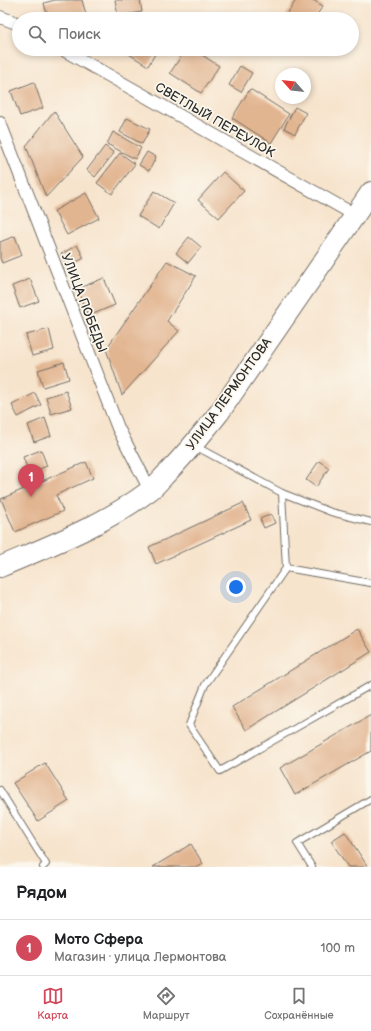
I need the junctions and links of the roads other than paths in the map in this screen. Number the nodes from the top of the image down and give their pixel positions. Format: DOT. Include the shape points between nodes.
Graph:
graph roads {
  1 [pos="0,17"];
  2 [pos="12,21"];
  3 [pos="74,56"];
  4 [pos="0,124"];
  5 [pos="371,192"];
  6 [pos="355,215"];
  7 [pos="194,445"];
  8 [pos="150,490"];
  9 [pos="282,493"];
  10 [pos="371,522"];
  11 [pos="0,567"];
  12 [pos="286,568"];
  13 [pos="371,583"];
  14 [pos="371,685"];
  15 [pos="0,790"];
  16 [pos="371,799"];
  17 [pos="43,867"];
  18 [pos="312,867"];
  1 -- 2 [label="street"];
  3 -- 6 [label="street, СВЕТЛЫЙ ПЕРЕУЛОК"];
  4 -- 8 [label="street, УЛИЦА ПОБЕДЫ" via="118,428"];
  5 -- 6 [label="main road, УЛИЦА ЛЕРМОНТОВА"];
  6 -- 7 [label="main road, УЛИЦА ЛЕРМОНТОВА" via="219,413"];
  7 -- 8 [label="main road, УЛИЦА ЛЕРМОНТОВА"];
  7 -- 9 [label="lane"];
  8 -- 11 [label="main road, УЛИЦА ЛЕРМОНТОВА" via="99,523"];
  9 -- 10 [label="lane" via="331,512"];
  9 -- 12 [label="lane"];
  12 -- 13 [label="lane"];
  12 -- 14 [label="lane" via="205,685 189,725 220,771"];
  15 -- 17 [label="lane" via="46,864"];
  16 -- 18 [label="lane" via="297,843"];
}
